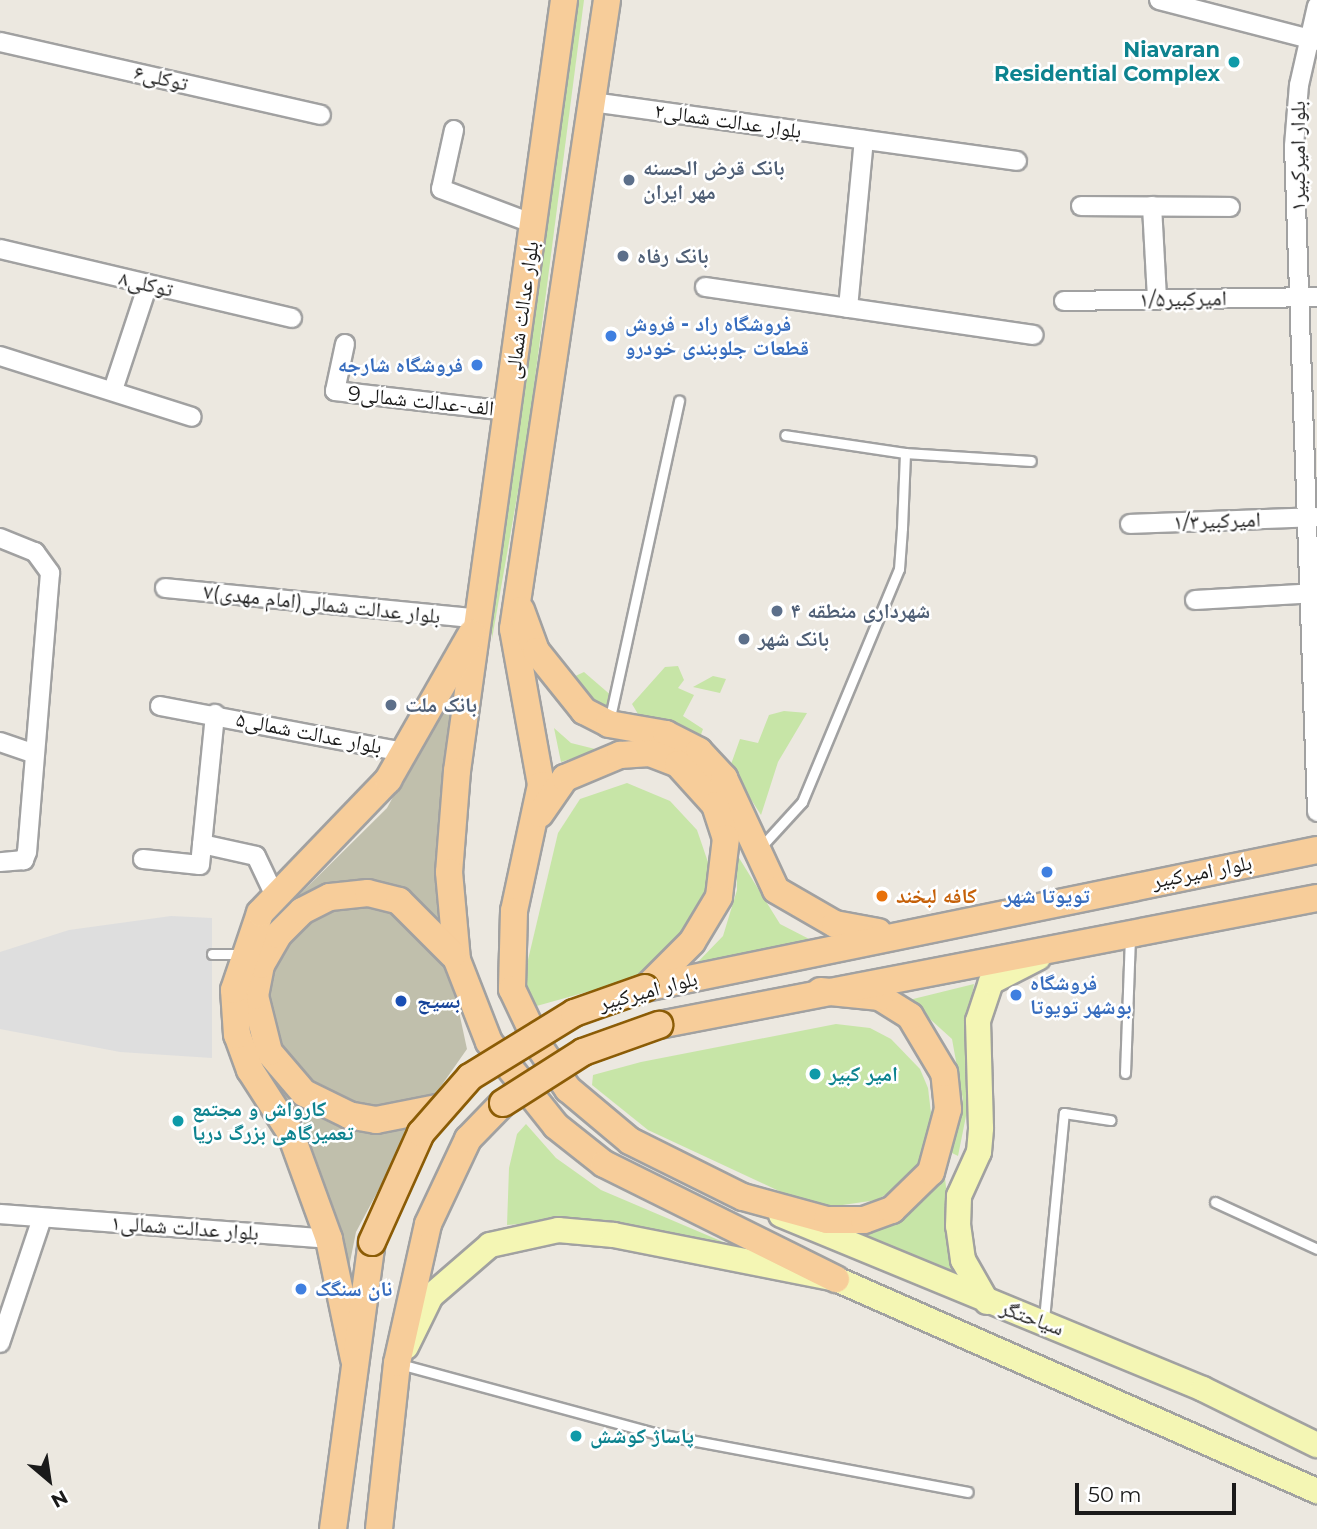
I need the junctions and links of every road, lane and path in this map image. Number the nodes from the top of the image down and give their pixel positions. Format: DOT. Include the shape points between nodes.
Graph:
graph roads {
  1 [pos="564,0"];
  2 [pos="607,0"];
  3 [pos="1159,0"];
  4 [pos="1317,6"];
  5 [pos="1314,40"];
  6 [pos="0,42"];
  7 [pos="592,102"];
  8 [pos="321,115"];
  9 [pos="454,130"];
  10 [pos="864,141"];
  11 [pos="1017,161"];
  12 [pos="1081,206"];
  13 [pos="1152,206"];
  14 [pos="1230,207"];
  15 [pos="534,224"];
  16 [pos="0,249"];
  17 [pos="148,284"];
  18 [pos="705,287"];
  19 [pos="1310,297"];
  20 [pos="1157,299"];
  21 [pos="1064,301"];
  22 [pos="848,308"];
  23 [pos="292,318"];
  24 [pos="1034,335"];
  25 [pos="345,344"];
  26 [pos="0,356"];
  27 [pos="114,387"];
  28 [pos="679,401"];
  29 [pos="508,411"];
  30 [pos="192,417"];
  31 [pos="785,435"];
  32 [pos="905,453"];
  33 [pos="1031,461"];
  34 [pos="1311,517"];
  35 [pos="1130,524"];
  36 [pos="0,538"];
  37 [pos="165,588"];
  38 [pos="1312,593"];
  39 [pos="517,596"];
  40 [pos="1195,600"];
  41 [pos="480,619"];
  42 [pos="160,706"];
  43 [pos="215,714"];
  44 [pos="609,724"];
  45 [pos="0,741"];
  46 [pos="32,752"];
  47 [pos="403,752"];
  48 [pos="1317,812"];
  49 [pos="535,821"];
  50 [pos="202,844"];
  51 [pos="759,849"];
  52 [pos="1317,850"];
  53 [pos="143,859"];
  54 [pos="0,862"];
  55 [pos="275,895"];
  56 [pos="1317,898"];
  57 [pos="890,934"];
  58 [pos="1130,936"];
  59 [pos="1059,950"];
  60 [pos="212,954"];
  61 [pos="242,954"];
  62 [pos="457,960"];
  63 [pos="645,988"];
  64 [pos="820,991"];
  65 [pos="1125,1073"];
  66 [pos="442,1107"];
  67 [pos="1110,1120"];
  68 [pos="744,1197"];
  69 [pos="1215,1202"];
  70 [pos="0,1214"];
  71 [pos="42,1218"];
  72 [pos="329,1239"];
  73 [pos="1317,1249"];
  74 [pos="836,1279"];
  75 [pos="987,1302"];
  76 [pos="1044,1321"];
  77 [pos="0,1343"];
  78 [pos="354,1359"];
  79 [pos="397,1363"];
  80 [pos="1317,1446"];
  81 [pos="1317,1491"];
  82 [pos="968,1492"];
  83 [pos="333,1529"];
  84 [pos="379,1529"];
  1 -- 15 [label="main road, بلوار عدالت شمالی"];
  2 -- 7 [label="main road, بلوار عدالت شمالی"];
  3 -- 5 [label="street"];
  4 -- 5 [label="street, بلوار امیرکبیر۱"];
  5 -- 19 [label="street, بلوار امیرکبیر۱" via="1299,85 1294,146"];
  6 -- 8 [label="street, توکلی۶"];
  7 -- 10 [label="street, بلوار عدالت شمالی۲"];
  7 -- 39 [label="main road, بلوار عدالت شمالی"];
  9 -- 15 [label="street" via="441,189"];
  10 -- 11 [label="street, بلوار عدالت شمالی۲"];
  10 -- 22 [label="street"];
  12 -- 13 [label="street"];
  13 -- 14 [label="street"];
  13 -- 20 [label="street"];
  15 -- 29 [label="main road, بلوار عدالت شمالی"];
  16 -- 17 [label="street, توکلی۸"];
  17 -- 23 [label="street, توکلی۸"];
  17 -- 27 [label="street"];
  18 -- 22 [label="street"];
  19 -- 20 [label="street, امیرکبیر۱/۵"];
  19 -- 34 [label="street, بلوار امیرکبیر۱"];
  20 -- 21 [label="street, امیرکبیر۱/۵"];
  22 -- 24 [label="street"];
  25 -- 29 [label="street, 9الف-عدالت شمالی" via="335,391"];
  26 -- 27 [label="street"];
  27 -- 30 [label="street"];
  28 -- 44 [label="lane"];
  29 -- 41 [label="main road, بلوار عدالت شمالی"];
  31 -- 32 [label="lane"];
  32 -- 33 [label="lane"];
  32 -- 51 [label="lane" via="900,569 802,802"];
  34 -- 35 [label="street, امیرکبیر۱/۳"];
  34 -- 38 [label="street, بلوار امیرکبیر۱"];
  36 -- 46 [label="street" via="44,559 50,573"];
  37 -- 41 [label="street, ۷بلوار عدالت شمالی(امام مهدی)"];
  38 -- 40 [label="street"];
  38 -- 48 [label="street, بلوار امیرکبیر۱"];
  39 -- 44 [label="main road" via="536,651 561,690"];
  39 -- 49 [label="main road, بلوار عدالت شمالی" via="516,669 538,747 541,785"];
  41 -- 47 [label="main road"];
  41 -- 62 [label="main road, بلوار عدالت شمالی" via="450,853"];
  42 -- 43 [label="street, بلوار عدالت شمالی۵"];
  43 -- 47 [label="street, بلوار عدالت شمالی۵"];
  43 -- 50 [label="street"];
  44 -- 51 [label="main road" via="666,734 699,751 724,778"];
  45 -- 46 [label="street"];
  46 -- 54 [label="street" via="24,860"];
  47 -- 55 [label="main road" via="345,832"];
  49 -- 63 [label="main road" via="565,778 620,755 650,753 678,764 715,806 726,838 719,897 692,942"];
  49 -- 68 [label="main road, بلوار عدالت شمالی" via="508,955 512,989 540,1048 568,1089 630,1141"];
  50 -- 53 [label="street" via="200,865"];
  50 -- 55 [label="street" via="256,856"];
  51 -- 57 [label="main road" via="776,890 797,907 835,924"];
  52 -- 57 [label="main road, بلوار امیرکبیر"];
  55 -- 61 [label="main road"];
  56 -- 58 [label="main road, بلوار امیرکبیر"];
  57 -- 63 [label="main road, بلوار امیرکبیر"];
  58 -- 59 [label="main road, بلوار امیرکبیر"];
  58 -- 65 [label="lane"];
  59 -- 64 [label="main road, بلوار امیرکبیر"];
  59 -- 75 [label="main road" via="990,982 978,1021 981,1128 978,1152 959,1196 958,1226 964,1260"];
  60 -- 61 [label="lane"];
  61 -- 72 [label="main road" via="234,990 237,1035 250,1070 290,1132"];
  62 -- 66 [label="main road" via="437,932 399,901 368,893 330,897 302,911 278,935 261,965 255,996 269,1052 304,1093 349,1115 376,1120"];
  62 -- 74 [label="main road" via="489,1042 556,1126 604,1164"];
  63 -- 66 [label="main road, بلوار امیرکبیر, bridge" via="527,1038 470,1077"];
  64 -- 68 [label="main road, بلوار عدالت شمالی" via="880,997 909,1016 944,1073 943,1142 931,1172 912,1195 864,1220 827,1220"];
  64 -- 79 [label="main road, بلوار امیرکبیر, bridge" via="659,1025 574,1056 503,1103 468,1139 444,1181 416,1265"];
  66 -- 78 [label="main road, بلوار امیرکبیر, bridge" via="384,1205"];
  67 -- 76 [label="lane" via="1064,1113"];
  68 -- 75 [label="main road, سیاحتگر"];
  69 -- 73 [label="lane"];
  70 -- 71 [label="street, بلوار عدالت شمالی۱"];
  71 -- 72 [label="street, بلوار عدالت شمالی۱"];
  71 -- 77 [label="street"];
  72 -- 78 [label="main road"];
  74 -- 79 [label="main road, سیاحتگر" via="614,1235 523,1234 489,1245 455,1269 431,1296"];
  74 -- 81 [label="main road, سیاحتگر"];
  75 -- 76 [label="main road, سیاحتگر"];
  76 -- 80 [label="main road, سیاحتگر"];
  78 -- 83 [label="main road, بلوار امیرکبیر"];
  79 -- 82 [label="lane" via="658,1434"];
  79 -- 84 [label="main road"];
}
